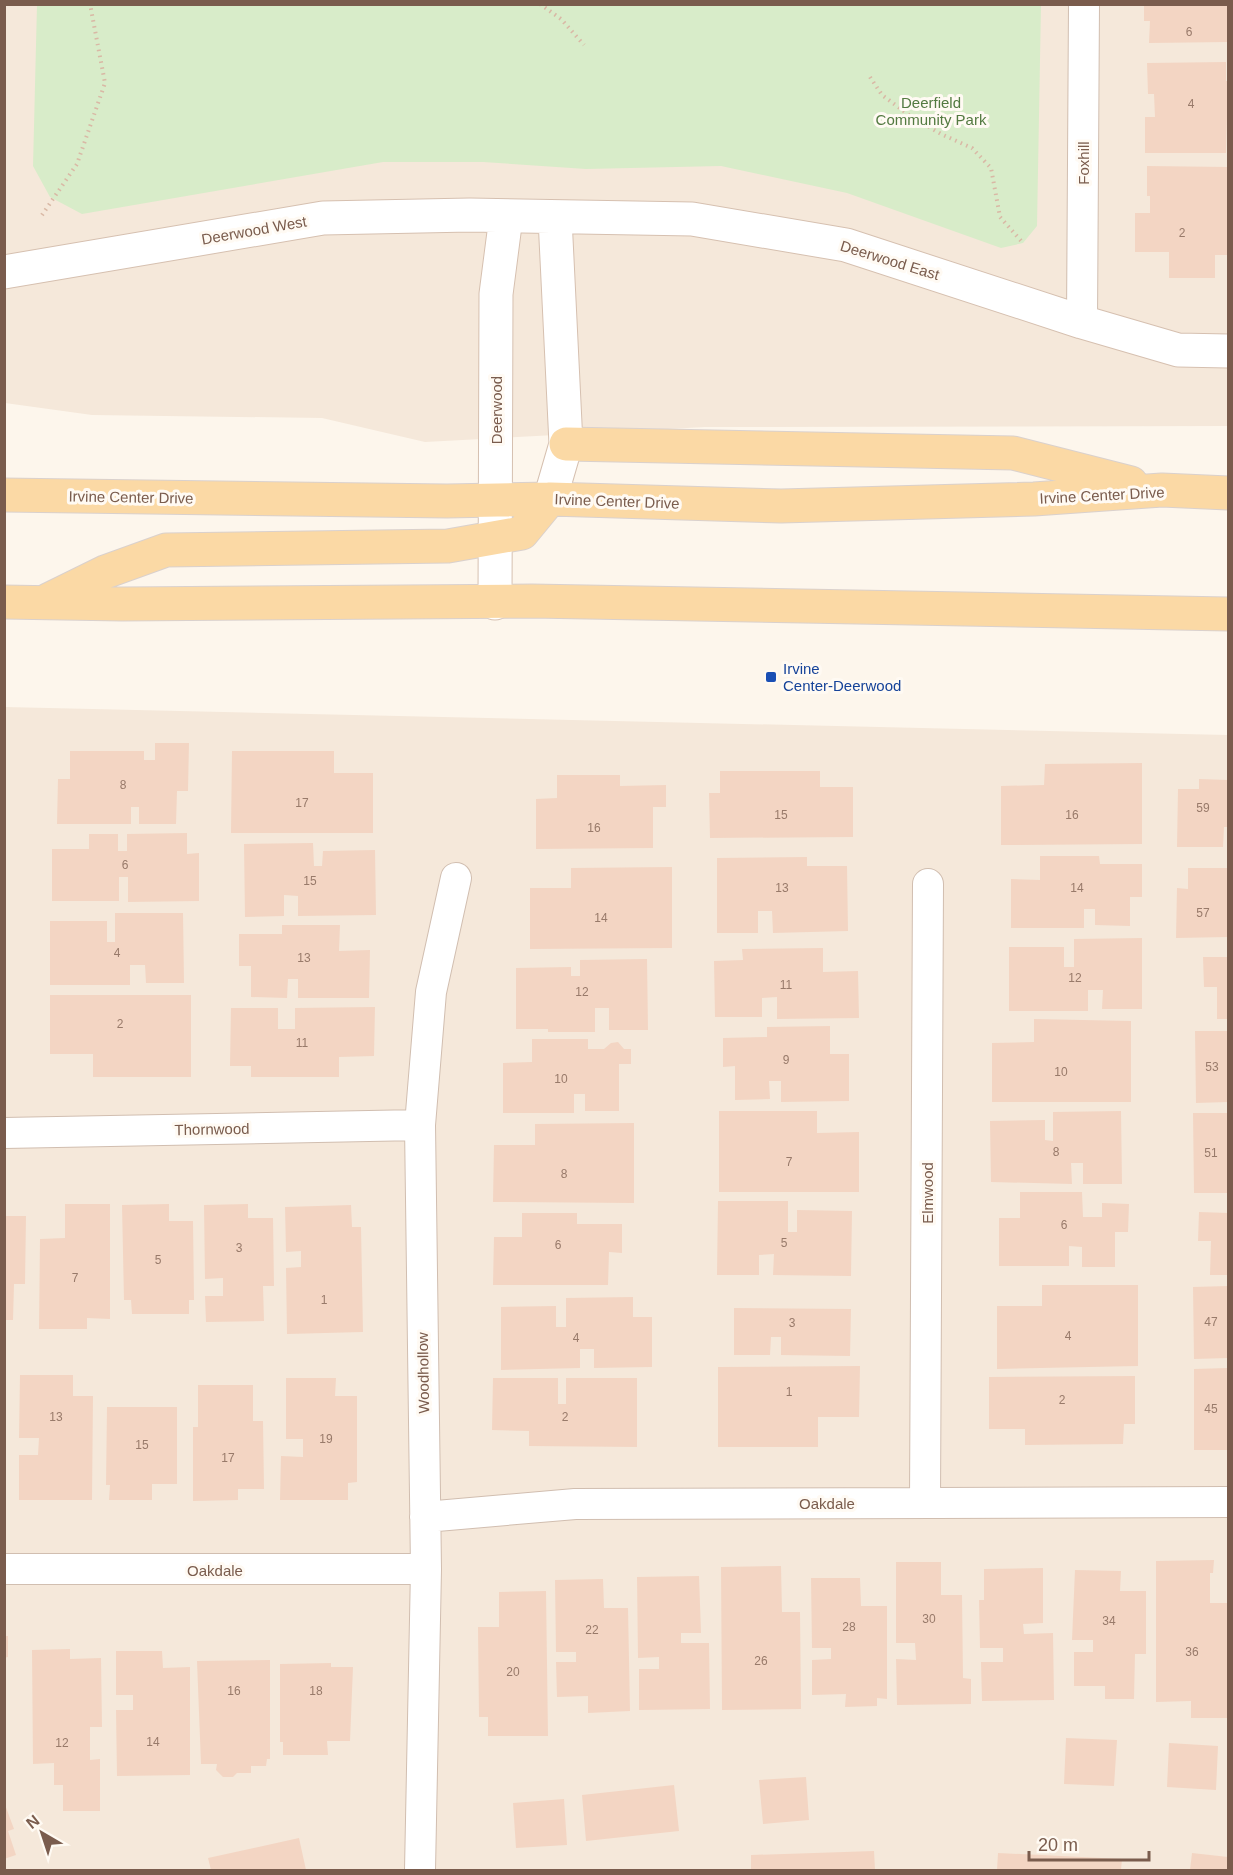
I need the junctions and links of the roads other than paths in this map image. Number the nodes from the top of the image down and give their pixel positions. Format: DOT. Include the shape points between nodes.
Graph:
graph roads {
  1 [pos="1084,4"];
  2 [pos="506,217"];
  3 [pos="555,218"];
  4 [pos="4,272"];
  5 [pos="1082,322"];
  6 [pos="1228,351"];
  7 [pos="566,444"];
  8 [pos="1162,490"];
  9 [pos="1228,493"];
  10 [pos="4,495"];
  11 [pos="550,499"];
  12 [pos="495,500"];
  13 [pos="496,538"];
  14 [pos="4,602"];
  15 [pos="44,602"];
  16 [pos="495,603"];
  17 [pos="1228,614"];
  18 [pos="456,878"];
  19 [pos="928,884"];
  20 [pos="420,1125"];
  21 [pos="4,1133"];
  22 [pos="925,1502"];
  23 [pos="1228,1502"];
  24 [pos="425,1517"];
  25 [pos="4,1569"];
  26 [pos="426,1569"];
  27 [pos="420,1870"];
  1 -- 5 [label="street, Foxhill"];
  2 -- 3 [label="street, Deerwood East"];
  2 -- 4 [label="street, Deerwood West" via="323,218"];
  2 -- 12 [label="street, Deerwood" via="496,294"];
  3 -- 5 [label="street, Deerwood East" via="692,219 846,245"];
  3 -- 7 [label="street"];
  5 -- 6 [label="street, Deerwood East" via="1178,350"];
  7 -- 8 [label="main road" via="1013,453"];
  7 -- 11 [label="street"];
  8 -- 9 [label="main road, Irvine Center Drive"];
  8 -- 11 [label="main road, Irvine Center Drive" via="1034,499 781,506"];
  10 -- 12 [label="main road, Irvine Center Drive"];
  11 -- 12 [label="main road, Irvine Center Drive"];
  11 -- 13 [label="main road" via="522,533"];
  12 -- 13 [label="street, Deerwood"];
  13 -- 15 [label="main road" via="448,546 166,550 105,572"];
  13 -- 16 [label="street, Deerwood"];
  14 -- 15 [label="main road"];
  15 -- 16 [label="main road"];
  16 -- 17 [label="main road"];
  18 -- 20 [label="street, Woodhollow" via="431,992"];
  19 -- 22 [label="street, Elmwood"];
  20 -- 21 [label="street, Thornwood"];
  20 -- 24 [label="street, Woodhollow"];
  22 -- 23 [label="street, Oakdale"];
  22 -- 24 [label="street, Oakdale" via="575,1504"];
  24 -- 26 [label="street, Woodhollow"];
  25 -- 26 [label="street, Oakdale"];
  26 -- 27 [label="street, Woodhollow"];
}
